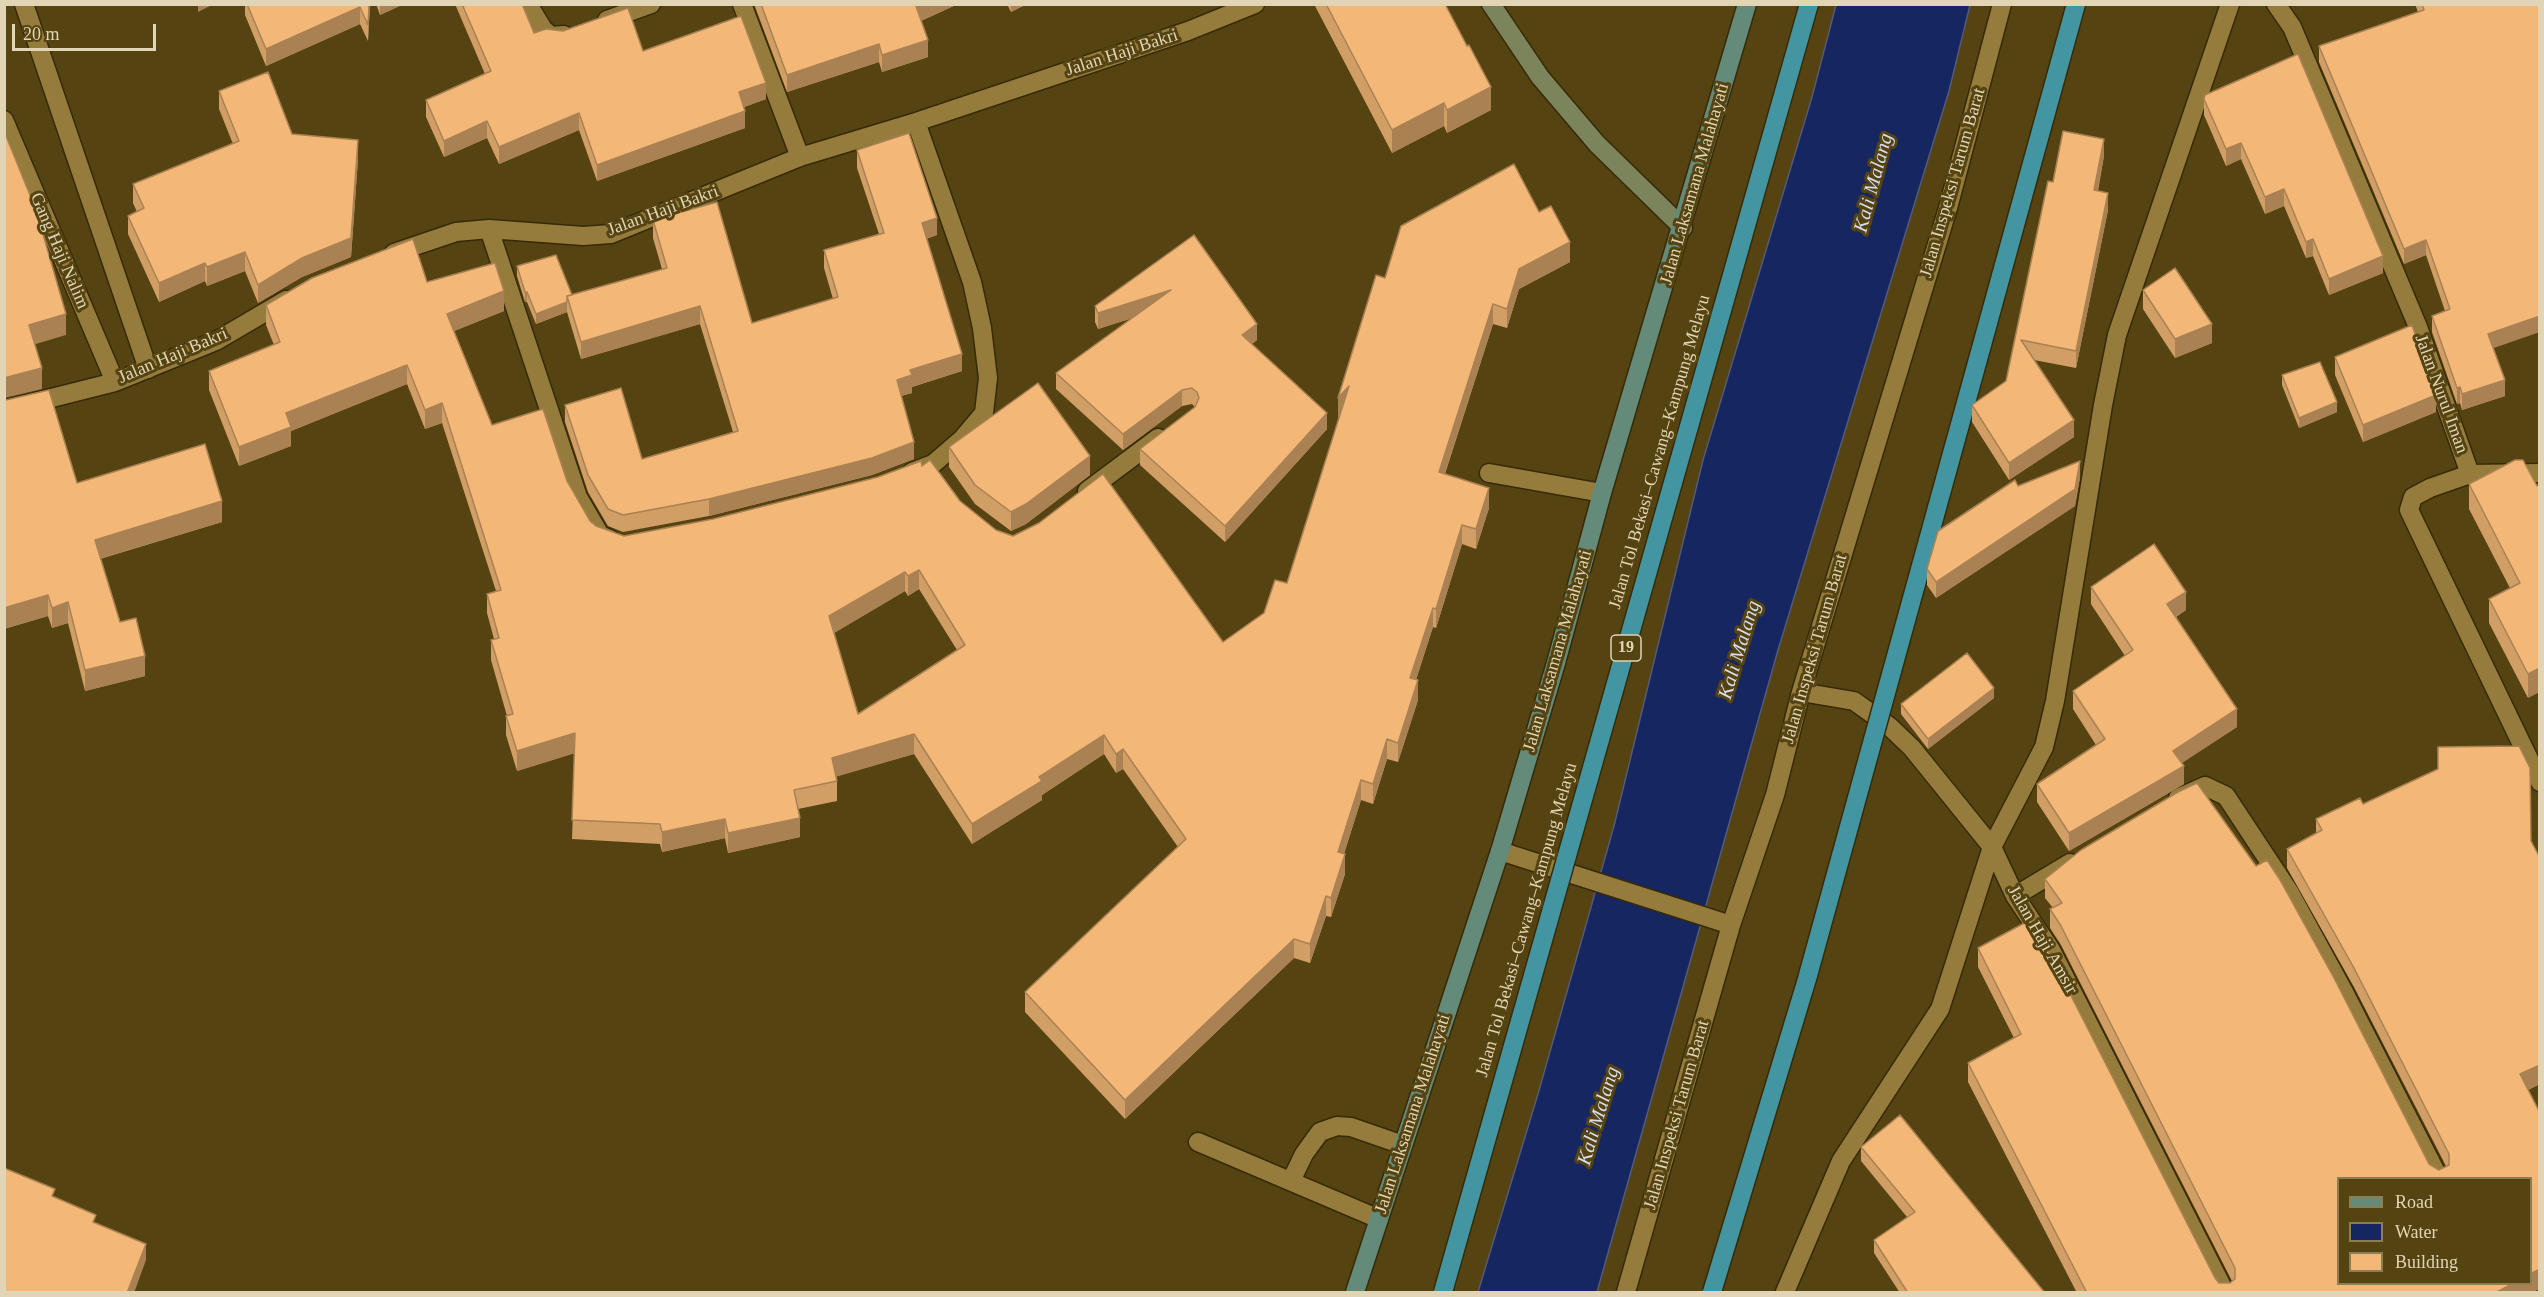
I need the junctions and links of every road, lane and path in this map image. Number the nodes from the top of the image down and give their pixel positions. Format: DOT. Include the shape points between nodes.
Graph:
graph roads {
  1 [pos="24,4"];
  2 [pos="528,4"];
  3 [pos="651,4"];
  4 [pos="742,4"];
  5 [pos="1255,4"];
  6 [pos="1491,4"];
  7 [pos="1748,4"];
  8 [pos="1809,4"];
  9 [pos="2002,4"];
  10 [pos="2076,4"];
  11 [pos="2230,4"];
  12 [pos="2276,4"];
  13 [pos="4,120"];
  14 [pos="916,122"];
  15 [pos="800,157"];
  16 [pos="1683,228"];
  17 [pos="489,229"];
  18 [pos="379,259"];
  19 [pos="297,293"];
  20 [pos="148,369"];
  21 [pos="115,382"];
  22 [pos="4,410"];
  23 [pos="1170,429"];
  24 [pos="1489,473"];
  25 [pos="2540,473"];
  26 [pos="2470,474"];
  27 [pos="894,479"];
  28 [pos="1602,493"];
  29 [pos="1076,499"];
  30 [pos="622,544"];
  31 [pos="1801,692"];
  32 [pos="2540,782"];
  33 [pos="2163,807"];
  34 [pos="1992,847"];
  35 [pos="1500,851"];
  36 [pos="2084,854"];
  37 [pos="2015,896"];
  38 [pos="1731,925"];
  39 [pos="1198,1142"];
  40 [pos="1403,1145"];
  41 [pos="2438,1177"];
  42 [pos="1291,1181"];
  43 [pos="1379,1219"];
  44 [pos="1355,1293"];
  45 [pos="1443,1293"];
  46 [pos="1626,1293"];
  47 [pos="1712,1293"];
  48 [pos="1785,1293"];
  49 [pos="2225,1293"];
  1 -- 20 [label="street"];
  2 -- 3 [label="street" via="543,29 559,37"];
  4 -- 15 [label="street"];
  5 -- 14 [label="street, Jalan Haji Bakri" via="1188,31"];
  6 -- 16 [label="street" via="1540,77 1597,144"];
  7 -- 16 [label="main road, Jalan Laksamana Malahayati"];
  8 -- 45 [label="highway, Jalan Tol Bekasi–Cawang–Kampung Melayu / 19, bridge"];
  9 -- 31 [label="street, Jalan Inspeksi Tarum Barat" via="1948,208"];
  10 -- 47 [label="highway, bridge" via="1807,979"];
  11 -- 34 [label="street" via="2117,336 2044,747"];
  12 -- 26 [label="street, Jalan Nurul Iman" via="2292,27 2418,327"];
  13 -- 21 [label="street, Gang Haji Nalim"];
  14 -- 15 [label="street, Jalan Haji Bakri"];
  14 -- 27 [label="street" via="972,282 988,378 984,413 937,469"];
  15 -- 17 [label="street, Jalan Haji Bakri" via="611,234 583,236"];
  16 -- 28 [label="main road, Jalan Laksamana Malahayati"];
  17 -- 18 [label="street, Jalan Haji Bakri" via="456,232"];
  17 -- 30 [label="street" via="578,497 600,535"];
  19 -- 20 [label="street, Jalan Haji Bakri" via="216,341"];
  20 -- 21 [label="street, Jalan Haji Bakri"];
  21 -- 22 [label="street, Jalan Haji Bakri"];
  23 -- 29 [label="street"];
  24 -- 28 [label="street"];
  25 -- 26 [label="street"];
  26 -- 32 [label="street, Jalan Nurul Iman" via="2413,497 2409,510"];
  28 -- 35 [label="main road, Jalan Laksamana Malahayati"];
  31 -- 34 [label="street, Jalan Haji Amsir" via="1854,701 1888,726 1912,748"];
  31 -- 38 [label="street, Jalan Inspeksi Tarum Barat" via="1775,795"];
  33 -- 41 [label="street" via="2205,786 2226,796 2290,893"];
  34 -- 37 [label="street, Jalan Haji Amsir"];
  34 -- 48 [label="street" via="1940,1009 1841,1161"];
  35 -- 38 [label="street"];
  35 -- 40 [label="main road, Jalan Laksamana Malahayati"];
  36 -- 37 [label="street"];
  37 -- 49 [label="street, Jalan Haji Amsir" via="2051,950"];
  38 -- 46 [label="street, Jalan Inspeksi Tarum Barat"];
  39 -- 42 [label="street"];
  40 -- 42 [label="street" via="1337,1126 1320,1132"];
  40 -- 43 [label="main road, Jalan Laksamana Malahayati"];
  42 -- 43 [label="street"];
  43 -- 44 [label="main road, Jalan Laksamana Malahayati"];
}
